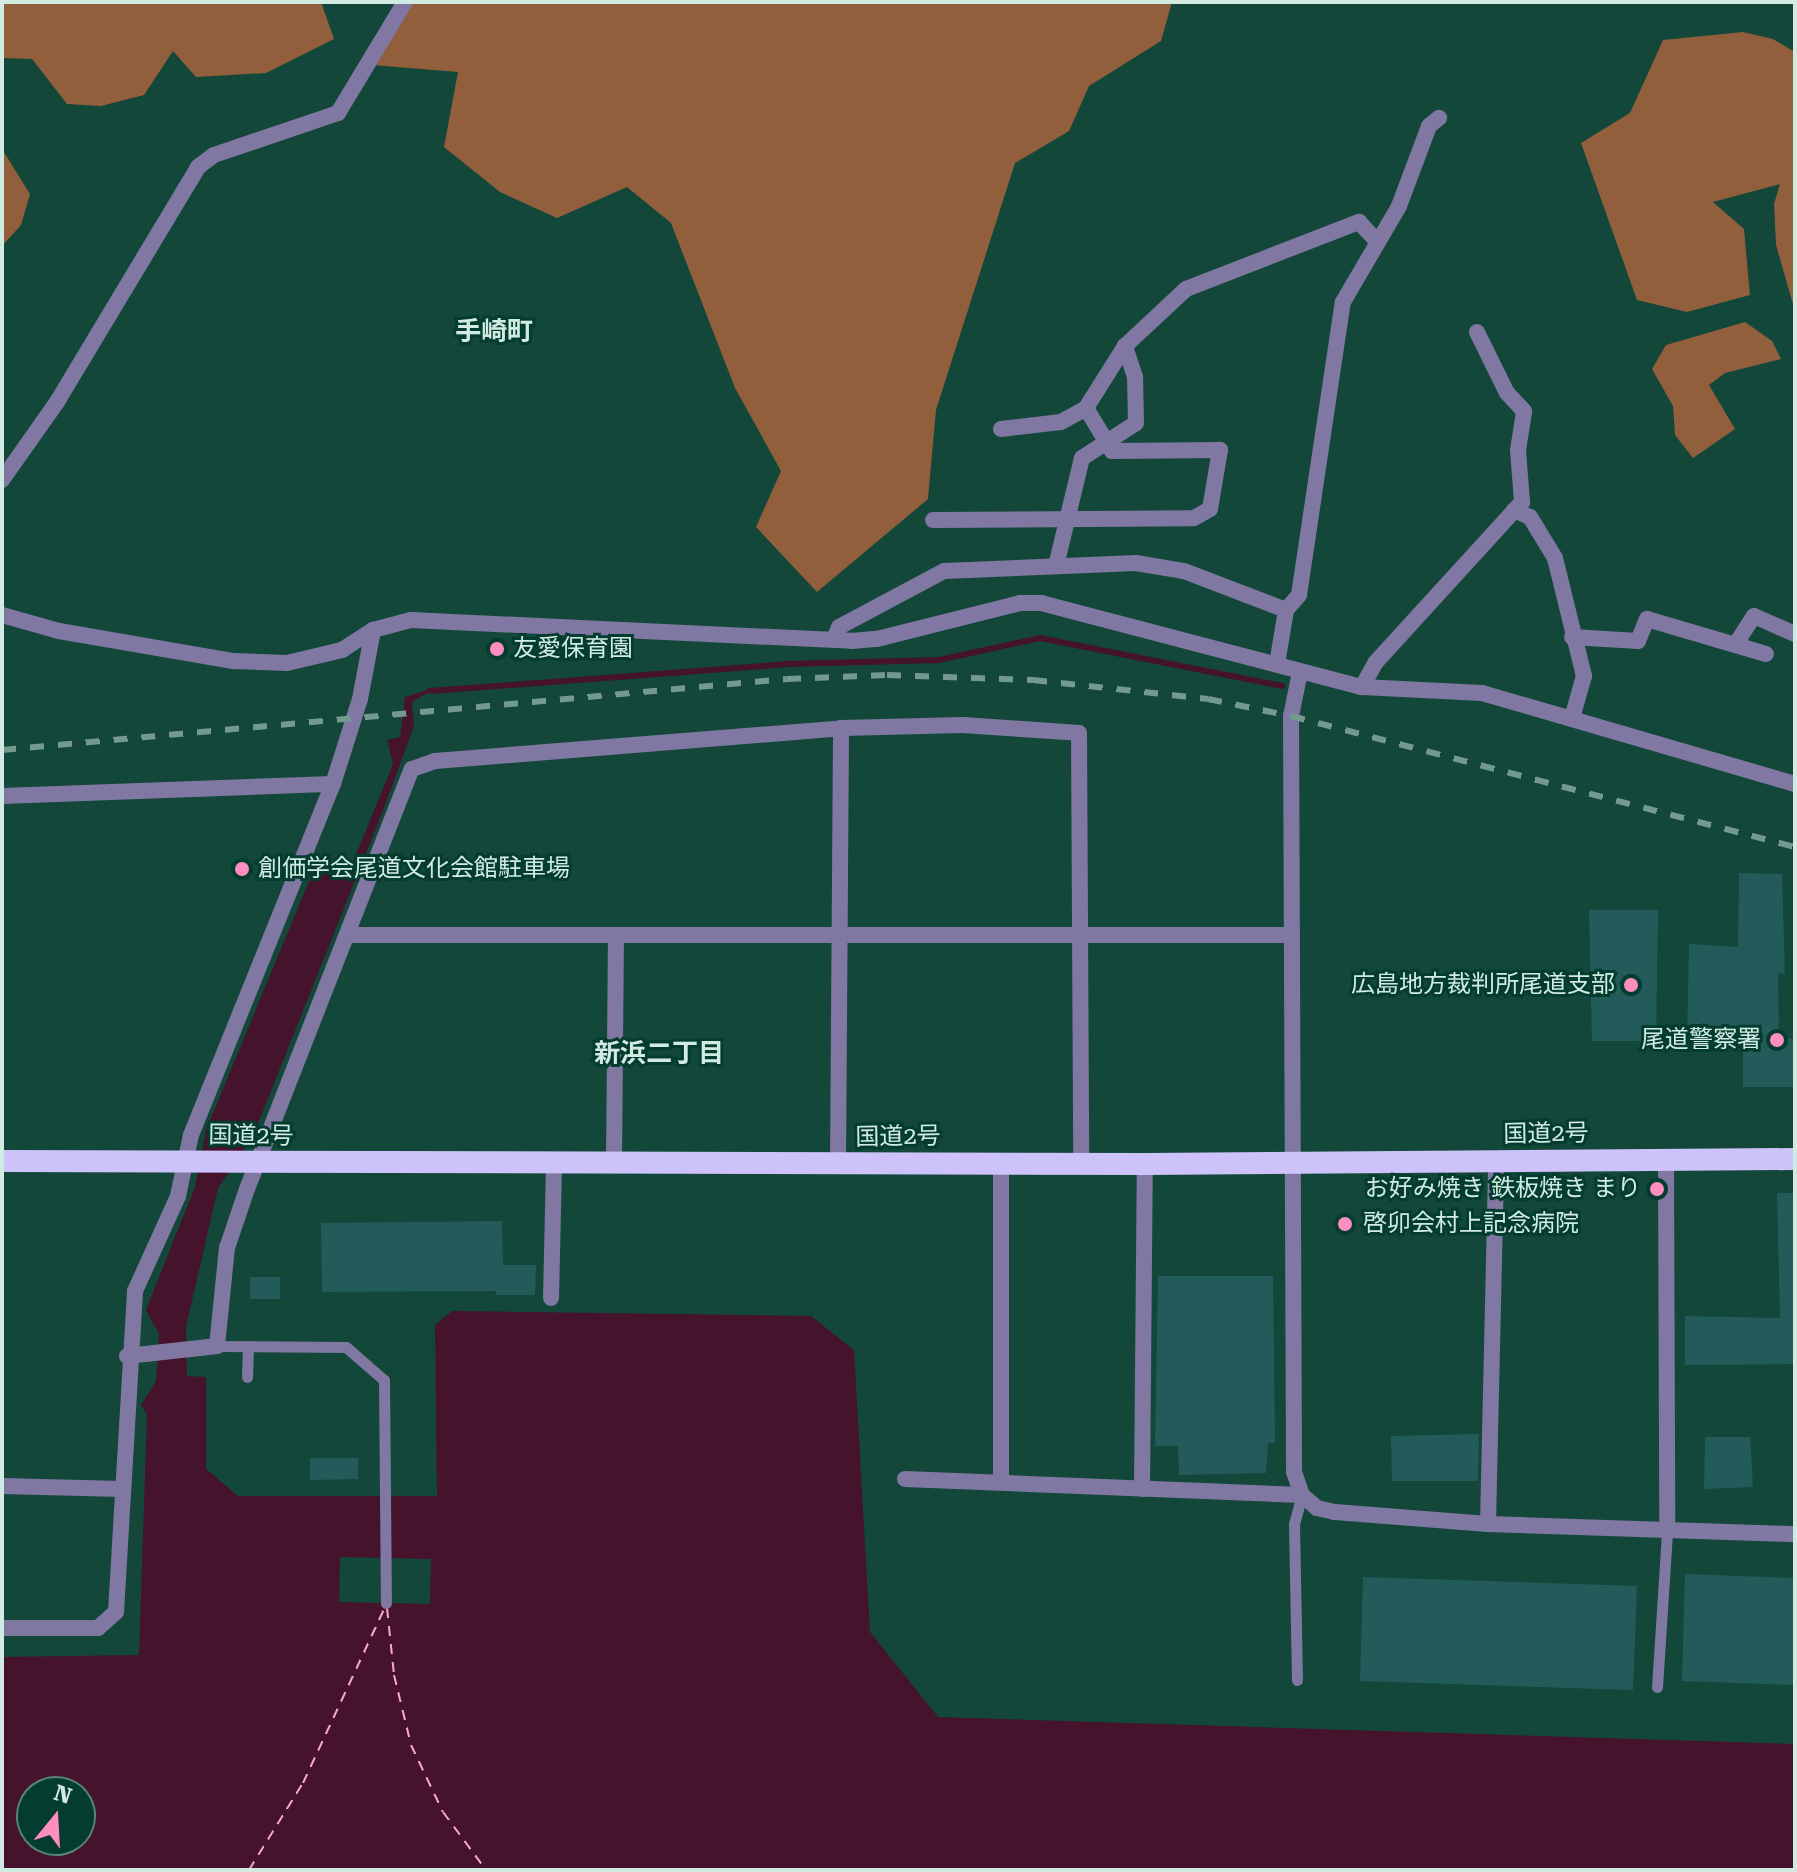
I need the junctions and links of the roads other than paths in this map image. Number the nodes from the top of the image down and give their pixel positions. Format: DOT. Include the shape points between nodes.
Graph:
graph roads {
  1 [pos="405,2"];
  2 [pos="1439,118"];
  3 [pos="1376,240"];
  4 [pos="1477,332"];
  5 [pos="1125,346"];
  6 [pos="1086,408"];
  7 [pos="1001,429"];
  8 [pos="1105,443"];
  9 [pos="2,480"];
  10 [pos="1514,510"];
  11 [pos="1068,518"];
  12 [pos="933,520"];
  13 [pos="1056,566"];
  14 [pos="1286,610"];
  15 [pos="2,615"];
  16 [pos="373,630"];
  17 [pos="1795,634"];
  18 [pos="1572,637"];
  19 [pos="834,639"];
  20 [pos="1737,642"];
  21 [pos="1766,654"];
  22 [pos="1277,664"];
  23 [pos="1300,672"];
  24 [pos="1362,687"];
  25 [pos="1572,718"];
  26 [pos="841,728"];
  27 [pos="333,784"];
  28 [pos="1795,784"];
  29 [pos="2,796"];
  30 [pos="348,935"];
  31 [pos="1292,935"];
  32 [pos="838,937"];
  33 [pos="1083,938"];
  34 [pos="616,939"];
  35 [pos="1666,1158"];
  36 [pos="1795,1159"];
  37 [pos="2,1161"];
  38 [pos="195,1161"];
  39 [pos="1001,1161"];
  40 [pos="1496,1161"];
  41 [pos="261,1162"];
  42 [pos="614,1162"];
  43 [pos="554,1163"];
  44 [pos="1081,1163"];
  45 [pos="1292,1163"];
  46 [pos="838,1164"];
  47 [pos="1145,1164"];
  48 [pos="551,1298"];
  49 [pos="217,1346"];
  50 [pos="248,1346"];
  51 [pos="127,1356"];
  52 [pos="247,1377"];
  53 [pos="905,1479"];
  54 [pos="1001,1481"];
  55 [pos="2,1486"];
  56 [pos="122,1489"];
  57 [pos="1142,1489"];
  58 [pos="1302,1495"];
  59 [pos="1488,1524"];
  60 [pos="1667,1532"];
  61 [pos="1795,1534"];
  62 [pos="386,1603"];
  63 [pos="2,1628"];
  64 [pos="1297,1680"];
  65 [pos="1657,1687"];
  1 -- 9 [label="street" via="338,113 214,155 198,167 57,402"];
  2 -- 3 [label="street" via="1429,126 1399,206"];
  3 -- 5 [label="street" via="1359,222 1186,289"];
  3 -- 14 [label="street" via="1343,302 1299,595"];
  4 -- 10 [label="street" via="1507,393 1524,411 1518,450 1522,502"];
  5 -- 6 [label="street"];
  5 -- 8 [label="street" via="1135,377 1136,423"];
  6 -- 7 [label="street" via="1061,422"];
  6 -- 8 [label="street"];
  8 -- 11 [label="street" via="1082,458"];
  8 -- 11 [label="street" via="1112,451 1220,450 1210,509 1194,518"];
  10 -- 18 [label="street" via="1530,517 1555,558"];
  10 -- 24 [label="street" via="1376,662"];
  11 -- 12 [label="street"];
  11 -- 13 [label="street"];
  13 -- 14 [label="street" via="1136,563 1184,571"];
  13 -- 19 [label="street" via="944,571 839,627"];
  14 -- 22 [label="street"];
  15 -- 16 [label="street" via="59,631 233,661 287,663 342,650"];
  16 -- 19 [label="street" via="411,620 470,621"];
  16 -- 27 [label="street" via="360,699"];
  17 -- 20 [label="street" via="1754,616"];
  18 -- 20 [label="street" via="1638,641 1647,619 1715,642"];
  18 -- 25 [label="street" via="1584,676"];
  19 -- 22 [label="street" via="877,639 1020,603 1041,603"];
  20 -- 21 [label="street"];
  22 -- 23 [label="street"];
  23 -- 24 [label="street"];
  23 -- 31 [label="street" via="1291,716"];
  24 -- 25 [label="street" via="1482,693"];
  25 -- 28 [label="street"];
  26 -- 30 [label="street" via="435,761 412,769"];
  26 -- 32 [label="street"];
  26 -- 33 [label="street" via="963,725 1079,733"];
  27 -- 29 [label="street"];
  27 -- 38 [label="street" via="191,1135"];
  30 -- 34 [label="street"];
  30 -- 41 [label="street"];
  31 -- 33 [label="street"];
  31 -- 45 [label="street"];
  32 -- 33 [label="street"];
  32 -- 34 [label="street"];
  32 -- 46 [label="street"];
  33 -- 44 [label="street"];
  34 -- 42 [label="street"];
  35 -- 36 [label="highway, 国道2号"];
  35 -- 40 [label="highway, 国道2号"];
  35 -- 60 [label="street"];
  37 -- 38 [label="highway, 国道2号"];
  38 -- 41 [label="highway, 国道2号"];
  38 -- 51 [label="street" via="135,1291"];
  39 -- 44 [label="highway, 国道2号"];
  39 -- 46 [label="highway, 国道2号"];
  39 -- 54 [label="street"];
  40 -- 45 [label="highway, 国道2号"];
  40 -- 59 [label="street"];
  41 -- 43 [label="highway, 国道2号"];
  41 -- 49 [label="street" via="227,1248"];
  42 -- 43 [label="highway, 国道2号"];
  42 -- 46 [label="highway, 国道2号"];
  43 -- 48 [label="street"];
  44 -- 47 [label="highway, 国道2号"];
  45 -- 47 [label="highway, 国道2号"];
  45 -- 58 [label="street" via="1294,1472"];
  47 -- 57 [label="street"];
  49 -- 50 [label="lane"];
  49 -- 51 [label="street"];
  50 -- 52 [label="lane"];
  50 -- 62 [label="lane" via="346,1347 384,1380"];
  51 -- 56 [label="street"];
  53 -- 54 [label="street"];
  54 -- 57 [label="street"];
  55 -- 56 [label="street"];
  56 -- 63 [label="street" via="116,1612 98,1628"];
  57 -- 58 [label="street"];
  58 -- 59 [label="street" via="1317,1508 1335,1512"];
  58 -- 64 [label="lane" via="1294,1524"];
  59 -- 60 [label="street"];
  60 -- 61 [label="street"];
  60 -- 65 [label="lane"];
}
